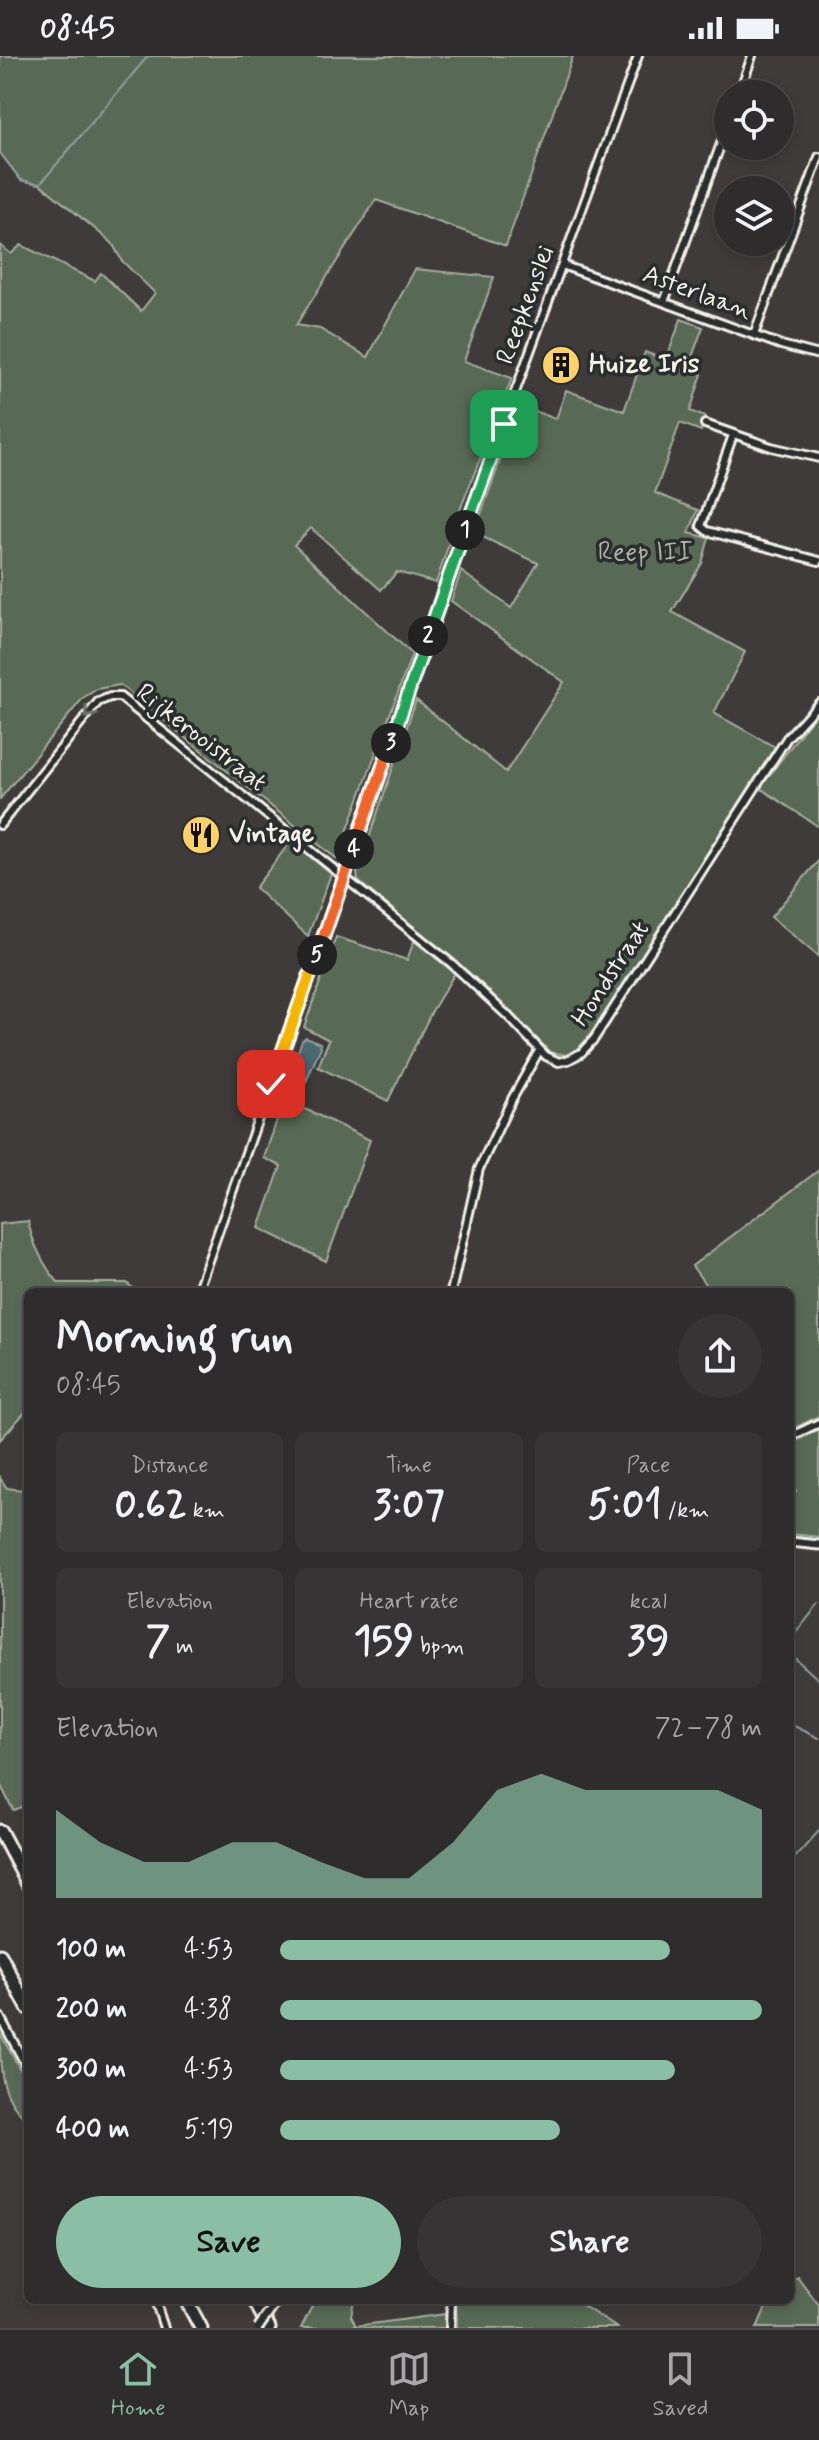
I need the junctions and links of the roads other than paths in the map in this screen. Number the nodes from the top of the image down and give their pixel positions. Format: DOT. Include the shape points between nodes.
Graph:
graph roads {
  1 [pos="638,56"];
  2 [pos="752,56"];
  3 [pos="744,80"];
  4 [pos="819,157"];
  5 [pos="715,160"];
  6 [pos="562,265"];
  7 [pos="664,302"];
  8 [pos="754,335"];
  9 [pos="819,355"];
  10 [pos="705,424"];
  11 [pos="733,435"];
  12 [pos="819,458"];
  13 [pos="819,561"];
  14 [pos="819,703"];
  15 [pos="0,825"];
  16 [pos="344,877"];
  17 [pos="539,1051"];
  18 [pos="198,1288"];
  19 [pos="452,1288"];
  20 [pos="819,1423"];
  21 [pos="794,1435"];
  22 [pos="794,1542"];
  23 [pos="819,1545"];
  24 [pos="0,1831"];
  25 [pos="24,1876"];
  26 [pos="0,1955"];
  27 [pos="24,2000"];
  28 [pos="0,2017"];
  29 [pos="24,2062"];
  30 [pos="156,2304"];
  31 [pos="188,2304"];
  32 [pos="256,2304"];
  33 [pos="275,2304"];
  34 [pos="451,2304"];
  35 [pos="164,2328"];
  36 [pos="201,2328"];
  37 [pos="258,2328"];
  38 [pos="269,2328"];
  39 [pos="450,2328"];
  1 -- 6 [label="street, Reepkenslei"];
  2 -- 3 [label="street"];
  4 -- 8 [label="street"];
  5 -- 7 [label="street"];
  6 -- 7 [label="street, Asterlaan"];
  6 -- 16 [label="street, Reepkenslei"];
  7 -- 8 [label="street, Asterlaan"];
  8 -- 9 [label="street, Asterlaan"];
  10 -- 11 [label="street"];
  11 -- 12 [label="street"];
  11 -- 13 [label="street" via="701,526"];
  14 -- 17 [label="street, Hondstraat" via="780,748 594,1039 563,1062"];
  16 -- 15 [label="street, Rijkerooistraat, one-way" via="120,697 98,702"];
  16 -- 17 [label="street, Rijkerooistraat" via="471,981"];
  16 -- 18 [label="street, Reepkenslei"];
  17 -- 19 [label="street" via="479,1169"];
  20 -- 21 [label="street"];
  22 -- 23 [label="street"];
  24 -- 25 [label="highway"];
  26 -- 27 [label="highway"];
  28 -- 29 [label="street"];
  30 -- 35 [label="street"];
  31 -- 36 [label="highway"];
  32 -- 38 [label="highway"];
  33 -- 37 [label="street, bridge"];
  34 -- 39 [label="street"];
}
